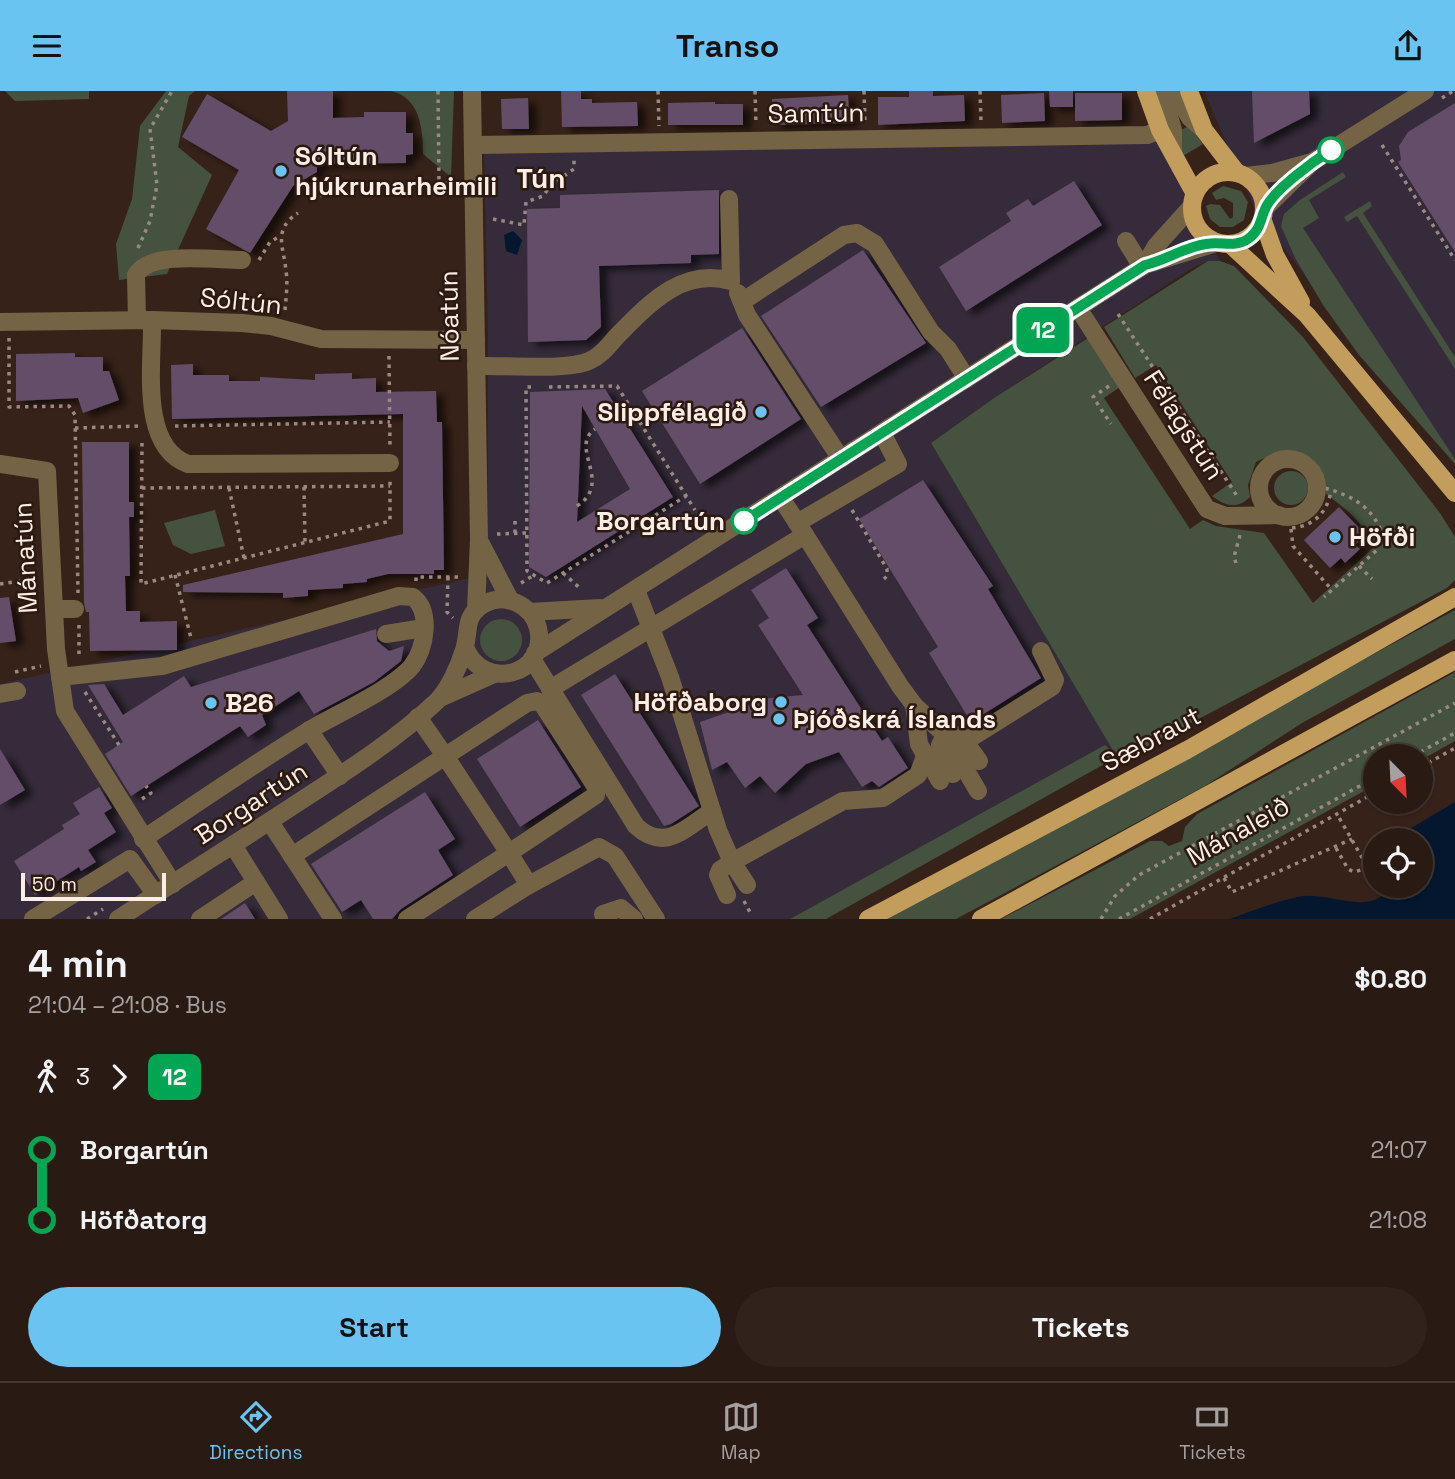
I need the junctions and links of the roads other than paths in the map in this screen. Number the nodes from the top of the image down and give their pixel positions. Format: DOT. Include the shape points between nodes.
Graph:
graph roads {
  1 [pos="472,91"];
  2 [pos="1146,91"];
  3 [pos="1162,91"];
  4 [pos="1174,91"];
  5 [pos="1189,91"];
  6 [pos="1425,91"];
  7 [pos="1160,130"];
  8 [pos="1204,130"];
  9 [pos="473,145"];
  10 [pos="1173,151"];
  11 [pos="1312,162"];
  12 [pos="1242,174"];
  13 [pos="729,199"];
  14 [pos="1193,200"];
  15 [pos="1264,214"];
  16 [pos="1126,241"];
  17 [pos="1223,244"];
  18 [pos="242,260"];
  19 [pos="1143,266"];
  20 [pos="731,281"];
  21 [pos="743,301"];
  22 [pos="1078,308"];
  23 [pos="1307,314"];
  24 [pos="144,320"];
  25 [pos="4,322"];
  26 [pos="476,340"];
  27 [pos="476,366"];
  28 [pos="967,379"];
  29 [pos="882,433"];
  30 [pos="841,459"];
  31 [pos="390,463"];
  32 [pos="0,464"];
  33 [pos="1455,493"];
  34 [pos="781,498"];
  35 [pos="1283,516"];
  36 [pos="801,529"];
  37 [pos="487,537"];
  38 [pos="636,590"];
  39 [pos="1455,597"];
  40 [pos="509,600"];
  41 [pos="603,607"];
  42 [pos="54,609"];
  43 [pos="476,610"];
  44 [pos="77,611"];
  45 [pos="530,612"];
  46 [pos="424,628"];
  47 [pos="653,628"];
  48 [pos="386,634"];
  49 [pos="465,647"];
  50 [pos="1041,651"];
  51 [pos="534,656"];
  52 [pos="1455,660"];
  53 [pos="494,674"];
  54 [pos="67,676"];
  55 [pos="550,689"];
  56 [pos="440,698"];
  57 [pos="914,705"];
  58 [pos="418,717"];
  59 [pos="309,730"];
  60 [pos="945,735"];
  61 [pos="966,741"];
  62 [pos="445,756"];
  63 [pos="925,756"];
  64 [pos="979,761"];
  65 [pos="340,776"];
  66 [pos="978,791"];
  67 [pos="712,811"];
  68 [pos="270,822"];
  69 [pos="143,839"];
  70 [pos="233,845"];
  71 [pos="509,853"];
  72 [pos="292,856"];
  73 [pos="732,862"];
  74 [pos="256,882"];
  75 [pos="173,884"];
  76 [pos="529,885"];
  77 [pos="747,885"];
  78 [pos="156,895"];
  79 [pos="727,895"];
  80 [pos="603,914"];
  81 [pos="33,919"];
  82 [pos="118,919"];
  83 [pos="200,919"];
  84 [pos="279,919"];
  85 [pos="333,919"];
  86 [pos="407,919"];
  87 [pos="475,919"];
  88 [pos="634,919"];
  89 [pos="656,919"];
  90 [pos="868,919"];
  91 [pos="981,919"];
  1 -- 9 [label="street, Nóatún"];
  2 -- 7 [label="main road"];
  3 -- 10 [label="street" via="1173,130"];
  4 -- 8 [label="street" via="1190,118"];
  5 -- 8 [label="main road"];
  6 -- 11 [label="street, Borgartún"];
  7 -- 9 [label="street, Samtún" via="1147,135"];
  7 -- 10 [label="main road"];
  8 -- 12 [label="main road"];
  9 -- 26 [label="street, Nóatún"];
  10 -- 14 [label="main road"];
  11 -- 12 [label="street, Borgartún" via="1272,173"];
  11 -- 15 [label="street, Borgartún"];
  12 -- 14 [label="main road, Borgartún" via="1217,173 1200,185"];
  12 -- 15 [label="main road" via="1260,189"];
  13 -- 20 [label="street"];
  14 -- 17 [label="main road" via="1198,228"];
  14 -- 19 [label="street, Borgartún"];
  15 -- 17 [label="main road, Borgartún" via="1250,237"];
  15 -- 23 [label="main road" via="1275,255"];
  16 -- 19 [label="street"];
  17 -- 19 [label="street, Borgartún"];
  17 -- 23 [label="main road"];
  18 -- 24 [label="street" via="161,259 148,263 136,275"];
  19 -- 22 [label="street, Borgartún"];
  20 -- 21 [label="street"];
  20 -- 27 [label="street" via="699,277 675,287 602,353 581,363"];
  21 -- 28 [label="street" via="844,235 864,235 875,244 931,333 948,349"];
  21 -- 30 [label="street" via="747,315"];
  22 -- 28 [label="street, Borgartún"];
  22 -- 35 [label="street, Félagstún" via="1207,509 1225,516"];
  23 -- 33 [label="main road"];
  24 -- 25 [label="street, Sóltún"];
  24 -- 26 [label="street, Sóltún" via="242,323 321,339"];
  24 -- 31 [label="street" via="155,426 166,450 188,464"];
  26 -- 27 [label="street, Nóatún"];
  27 -- 37 [label="street, Nóatún"];
  28 -- 29 [label="street, Borgartún"];
  29 -- 30 [label="street, Borgartún"];
  29 -- 36 [label="street" via="898,464"];
  30 -- 34 [label="street, Borgartún"];
  32 -- 42 [label="street, Mánatún" via="47,471"];
  34 -- 36 [label="street"];
  34 -- 38 [label="street, Borgartún"];
  35 -- 35 [label="street, Félagstún" via="1265,505 1259,487 1272,464 1290,459 1313,473 1317,486 1305,512"];
  36 -- 47 [label="street"];
  36 -- 57 [label="street"];
  37 -- 40 [label="street, Nóatún"];
  37 -- 43 [label="street, Nóatún"];
  38 -- 41 [label="street, Borgartún"];
  38 -- 47 [label="street"];
  39 -- 90 [label="main road, Sæbraut" via="1187,750"];
  40 -- 43 [label="street" via="488,602"];
  40 -- 45 [label="street"];
  41 -- 45 [label="street, Borgartún"];
  41 -- 51 [label="street, Borgartún"];
  42 -- 44 [label="street"];
  42 -- 54 [label="street, Mánatún" via="56,649"];
  43 -- 49 [label="street, Borgartún" via="467,623"];
  45 -- 51 [label="street" via="538,628"];
  46 -- 48 [label="street"];
  46 -- 54 [label="street" via="422,608 413,597 399,596 162,666"];
  46 -- 59 [label="street" via="418,656 402,676"];
  47 -- 55 [label="street"];
  47 -- 67 [label="street"];
  49 -- 53 [label="street" via="479,667"];
  49 -- 56 [label="street, Borgartún"];
  50 -- 61 [label="street" via="1055,680 1052,687"];
  51 -- 53 [label="street, Borgartún" via="513,673"];
  51 -- 55 [label="street"];
  52 -- 91 [label="main road"];
  53 -- 56 [label="street, Borgartún"];
  54 -- 69 [label="street, Mánatún" via="65,711"];
  55 -- 67 [label="street" via="644,833 653,838 671,837"];
  56 -- 58 [label="street, Borgartún"];
  57 -- 60 [label="street"];
  57 -- 63 [label="street" via="916,731"];
  58 -- 62 [label="street"];
  58 -- 65 [label="street, Borgartún"];
  59 -- 65 [label="street"];
  59 -- 69 [label="street"];
  60 -- 61 [label="street" via="960,735"];
  60 -- 63 [label="street" via="940,745 946,778"];
  60 -- 66 [label="street"];
  61 -- 64 [label="street"];
  62 -- 71 [label="street"];
  62 -- 71 [label="street" via="527,703 543,705 596,787 596,795"];
  62 -- 72 [label="street"];
  63 -- 73 [label="street" via="918,775 883,798 843,801"];
  65 -- 68 [label="street, Borgartún"];
  67 -- 73 [label="street"];
  68 -- 70 [label="street, Borgartún"];
  68 -- 72 [label="street"];
  69 -- 75 [label="street, Mánatún"];
  70 -- 74 [label="street"];
  70 -- 75 [label="street, Borgartún"];
  71 -- 76 [label="street"];
  71 -- 86 [label="street"];
  72 -- 85 [label="street"];
  73 -- 77 [label="street"];
  73 -- 79 [label="street" via="718,876"];
  74 -- 83 [label="street"];
  74 -- 84 [label="street"];
  75 -- 78 [label="street, Borgartún"];
  76 -- 87 [label="street"];
  76 -- 89 [label="street" via="600,847 615,856"];
  78 -- 81 [label="street" via="130,859"];
  78 -- 82 [label="street, Borgartún"];
  80 -- 88 [label="street" via="621,908"];
}
